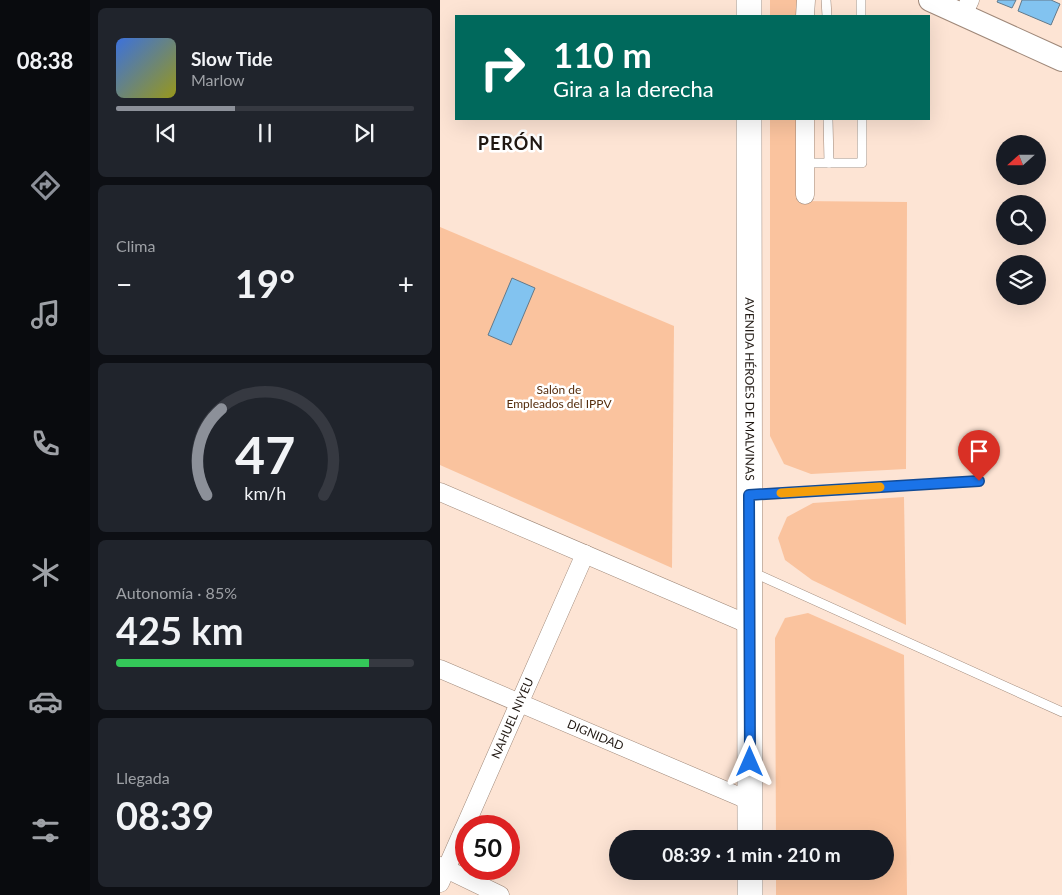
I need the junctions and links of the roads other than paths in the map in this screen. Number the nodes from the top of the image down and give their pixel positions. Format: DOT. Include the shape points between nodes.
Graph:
graph roads {
  1 [pos="748,0"];
  2 [pos="806,0"];
  3 [pos="826,0"];
  4 [pos="861,0"];
  5 [pos="930,0"];
  6 [pos="967,8"];
  7 [pos="749,15"];
  8 [pos="806,15"];
  9 [pos="827,15"];
  10 [pos="861,15"];
  11 [pos="1062,60"];
  12 [pos="749,120"];
  13 [pos="805,120"];
  14 [pos="828,120"];
  15 [pos="862,120"];
  16 [pos="805,163"];
  17 [pos="828,163"];
  18 [pos="805,195"];
  19 [pos="979,481"];
  20 [pos="440,492"];
  21 [pos="749,495"];
  22 [pos="585,554"];
  23 [pos="749,571"];
  24 [pos="750,625"];
  25 [pos="440,669"];
  26 [pos="520,703"];
  27 [pos="1062,712"];
  28 [pos="750,801"];
  29 [pos="750,830"];
  30 [pos="442,873"];
  31 [pos="750,880"];
  32 [pos="500,895"];
  33 [pos="750,895"];
  1 -- 7 [label="main road"];
  2 -- 8 [label="street"];
  3 -- 9 [label="lane"];
  4 -- 10 [label="lane"];
  5 -- 6 [label="street"];
  6 -- 11 [label="street"];
  12 -- 21 [label="main road, AVENIDA HÉROES DE MALVINAS"];
  13 -- 16 [label="street"];
  14 -- 17 [label="lane"];
  15 -- 17 [label="lane" via="862,163"];
  16 -- 17 [label="lane"];
  16 -- 18 [label="street"];
  19 -- 21 [label="lane"];
  20 -- 22 [label="street"];
  21 -- 23 [label="main road, AVENIDA HÉROES DE MALVINAS"];
  22 -- 24 [label="street"];
  22 -- 26 [label="street, NAHUEL NIYEU"];
  23 -- 24 [label="main road, AVENIDA HÉROES DE MALVINAS"];
  23 -- 27 [label="lane"];
  24 -- 28 [label="main road, AVENIDA HÉROES DE MALVINAS"];
  25 -- 26 [label="street, DIGNIDAD"];
  26 -- 28 [label="street, DIGNIDAD"];
  26 -- 30 [label="street, NAHUEL NIYEU"];
  28 -- 29 [label="main road, AVENIDA HÉROES DE MALVINAS"];
  30 -- 32 [label="street"];
  31 -- 33 [label="main road"];
}
